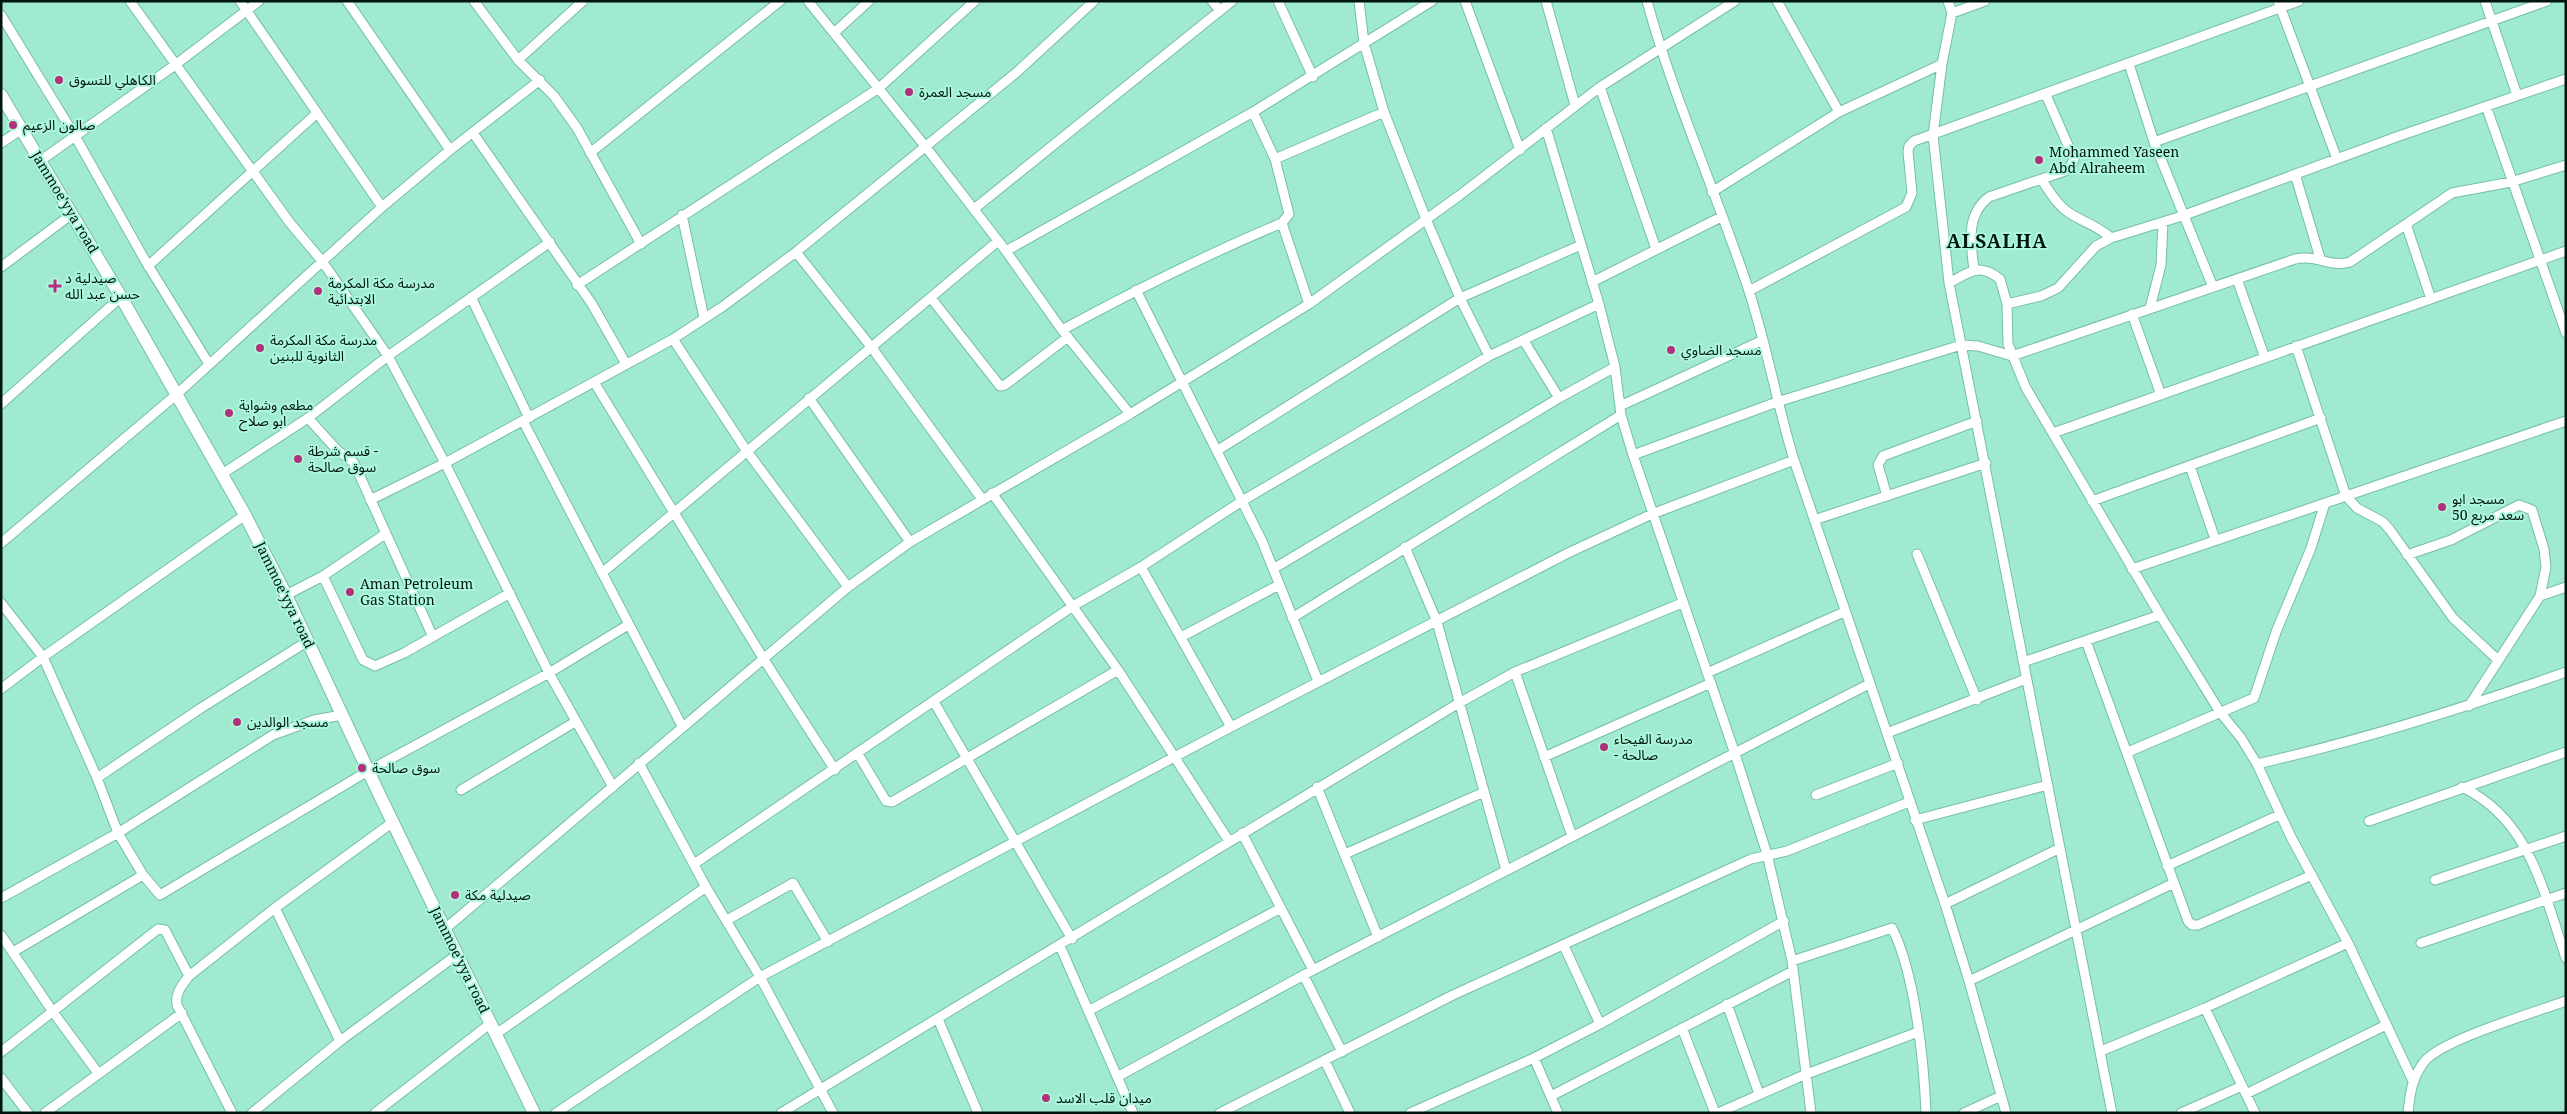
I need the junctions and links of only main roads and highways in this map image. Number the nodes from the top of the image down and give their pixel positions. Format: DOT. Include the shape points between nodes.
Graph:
graph roads {
  1 [pos="1,96"];
  2 [pos="534,1113"];
  1 -- 2 [label="main road, Jammoe'yya road" via="121,297 245,515"];
}
